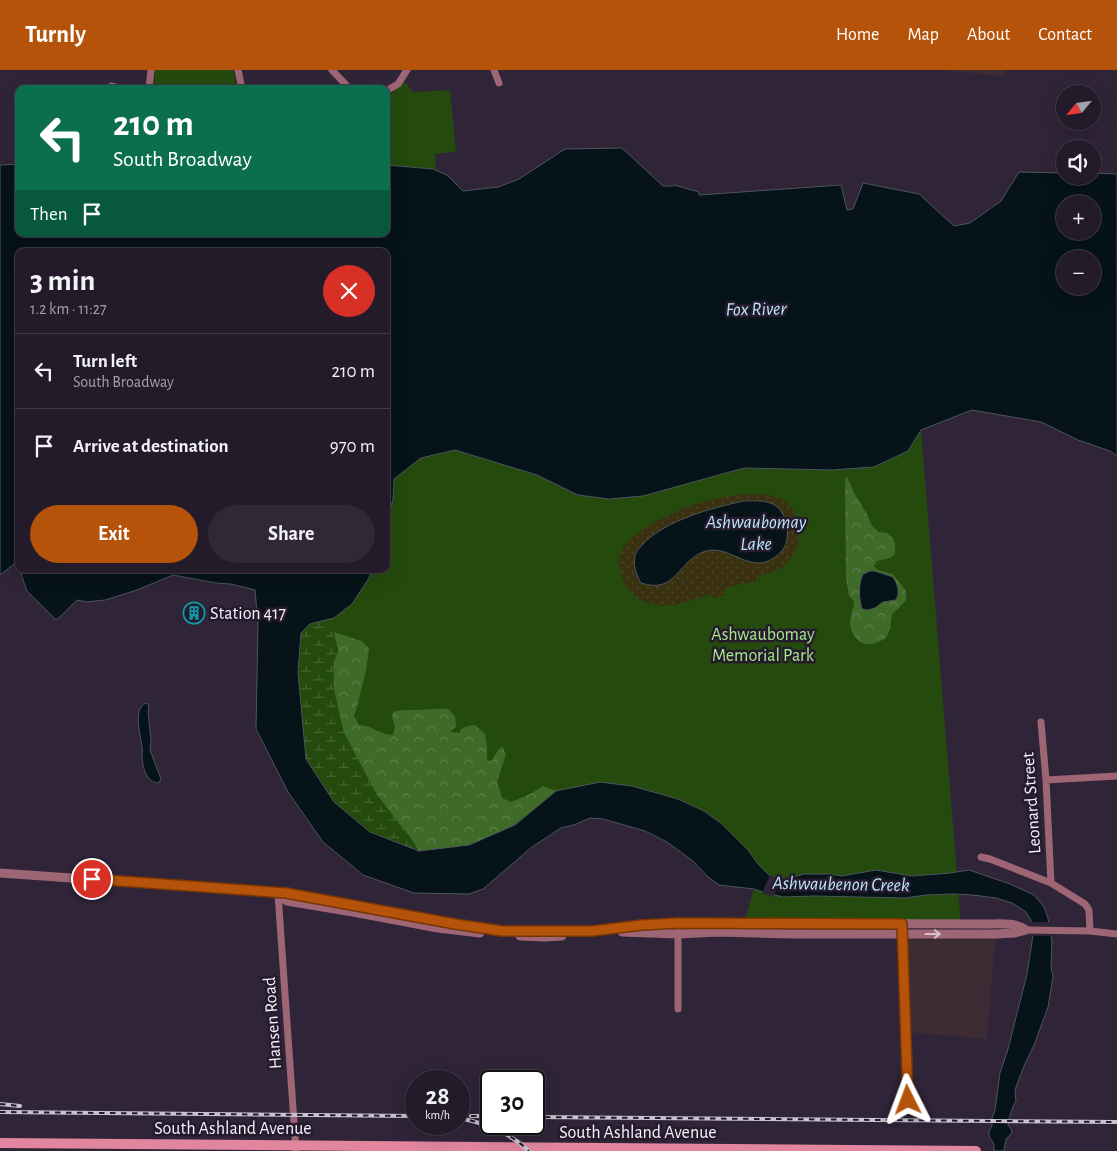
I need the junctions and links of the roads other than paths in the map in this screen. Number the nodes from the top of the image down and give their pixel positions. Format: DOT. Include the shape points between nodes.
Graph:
graph roads {
  1 [pos="151,70"];
  2 [pos="238,70"];
  3 [pos="332,70"];
  4 [pos="407,70"];
  5 [pos="494,70"];
  6 [pos="499,83"];
  7 [pos="149,85"];
  8 [pos="241,85"];
  9 [pos="347,85"];
  10 [pos="390,89"];
  11 [pos="1041,722"];
  12 [pos="1117,776"];
  13 [pos="1046,780"];
  14 [pos="981,857"];
  15 [pos="0,873"];
  16 [pos="1051,883"];
  17 [pos="278,894"];
  18 [pos="678,923"];
  19 [pos="902,929"];
  20 [pos="1026,930"];
  21 [pos="1090,931"];
  22 [pos="678,934"];
  23 [pos="1117,934"];
  24 [pos="678,1009"];
  25 [pos="908,1100"];
  26 [pos="0,1143"];
  27 [pos="383,1146"];
  28 [pos="294,1149"];
  29 [pos="911,1150"];
  30 [pos="356,1151"];
  31 [pos="976,1151"];
  1 -- 7 [label="street"];
  2 -- 8 [label="street"];
  3 -- 9 [label="street"];
  4 -- 10 [label="street" via="398,84"];
  5 -- 6 [label="street"];
  11 -- 13 [label="street, Leonard Street"];
  12 -- 13 [label="street"];
  13 -- 16 [label="street, Leonard Street"];
  14 -- 16 [label="street"];
  15 -- 17 [label="street"];
  16 -- 21 [label="street" via="1085,904 1089,910"];
  17 -- 18 [label="street" via="502,931 592,931"];
  17 -- 22 [label="street" via="287,901 460,932 545,938 628,932"];
  17 -- 28 [label="street, Hansen Road"];
  18 -- 19 [label="street"];
  18 -- 22 [label="street"];
  19 -- 20 [label="street" via="996,934"];
  19 -- 22 [label="street"];
  19 -- 25 [label="street"];
  20 -- 21 [label="street"];
  21 -- 23 [label="street"];
  22 -- 24 [label="street"];
  26 -- 28 [label="main road, South Ashland Avenue"];
  27 -- 28 [label="main road, South Ashland Avenue"];
  27 -- 29 [label="main road, South Ashland Avenue"];
  27 -- 30 [label="main road"];
  29 -- 31 [label="main road, South Ashland Avenue"];
}
